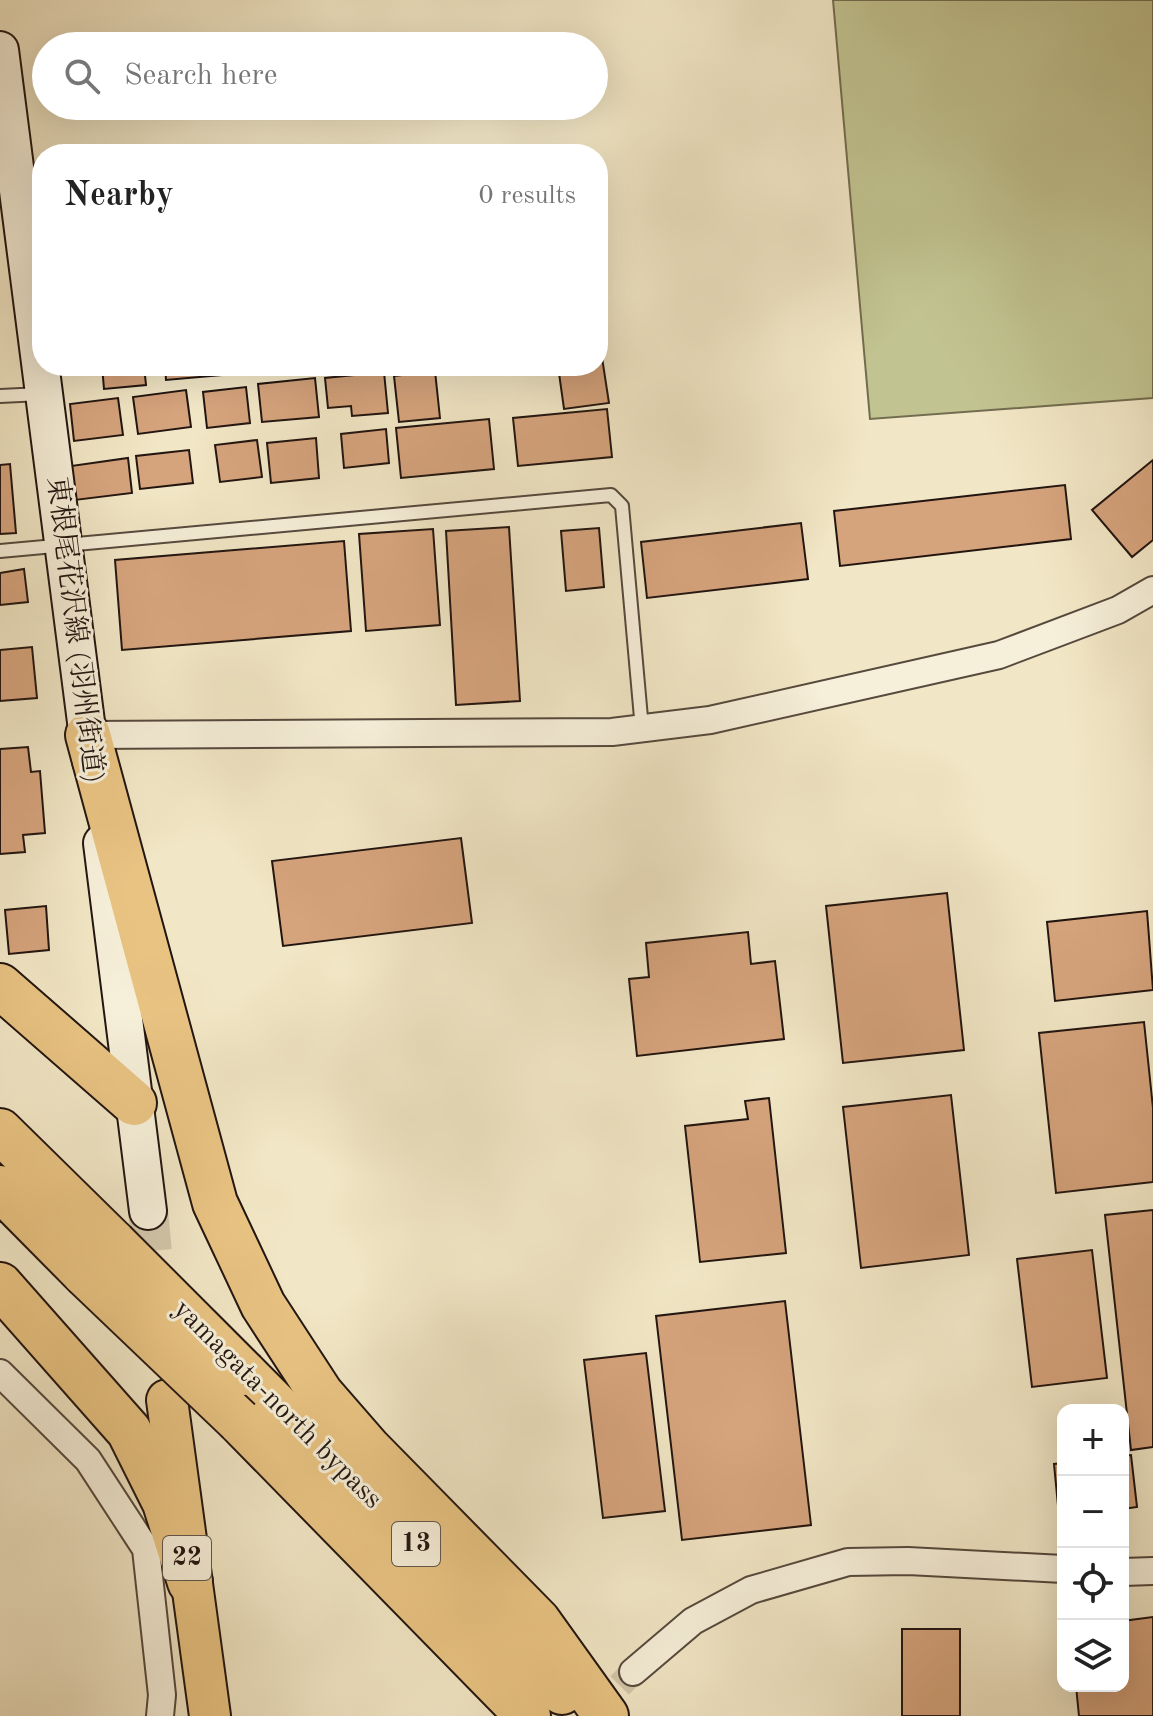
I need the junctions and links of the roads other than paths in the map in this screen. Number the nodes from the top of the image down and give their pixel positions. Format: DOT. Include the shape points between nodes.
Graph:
graph roads {
  1 [pos="0,50"];
  2 [pos="4,106"];
  3 [pos="32,277"];
  4 [pos="43,376"];
  5 [pos="44,394"];
  6 [pos="0,396"];
  7 [pos="63,545"];
  8 [pos="0,551"];
  9 [pos="1153,590"];
  10 [pos="642,729"];
  11 [pos="88,735"];
  12 [pos="0,986"];
  13 [pos="134,1103"];
  14 [pos="0,1131"];
  15 [pos="0,1188"];
  16 [pos="148,1211"];
  17 [pos="0,1285"];
  18 [pos="0,1373"];
  19 [pos="167,1400"];
  20 [pos="1057,1569"];
  21 [pos="1153,1571"];
  22 [pos="1129,1572"];
  23 [pos="190,1582"];
  24 [pos="633,1672"];
  25 [pos="160,1716"];
  26 [pos="210,1716"];
  27 [pos="528,1716"];
  28 [pos="586,1716"];
  29 [pos="606,1716"];
  1 -- 2 [label="main road, 東根尾花沢線 (羽州街道)"];
  2 -- 3 [label="main road, 東根尾花沢線 (羽州街道)"];
  4 -- 5 [label="main road, 東根尾花沢線 (羽州街道)"];
  5 -- 6 [label="lane"];
  5 -- 7 [label="main road, 東根尾花沢線 (羽州街道)"];
  7 -- 8 [label="lane"];
  7 -- 10 [label="lane" via="611,495 622,506"];
  7 -- 11 [label="main road, 東根尾花沢線 (羽州街道)"];
  9 -- 10 [label="street" via="1118,610 999,655 792,704"];
  10 -- 11 [label="street"];
  11 -- 13 [label="main road, 東根尾花沢線 (羽州街道)"];
  11 -- 29 [label="highway" via="215,1203 263,1305 321,1394 538,1621"];
  12 -- 13 [label="highway"];
  13 -- 16 [label="main road, 東根尾花沢線 (羽州街道)"];
  14 -- 28 [label="highway, yamagata-north bypass / 13, bridge"];
  15 -- 27 [label="highway, yamagata-north bypass / 13, bridge" via="239,1421"];
  17 -- 23 [label="highway" via="129,1431 165,1503"];
  18 -- 25 [label="street" via="88,1460 146,1549"];
  19 -- 23 [label="main road, 22"];
  20 -- 24 [label="street" via="848,1562 751,1590 693,1621"];
  21 -- 22 [label="street"];
  23 -- 26 [label="main road, 22"];
}
